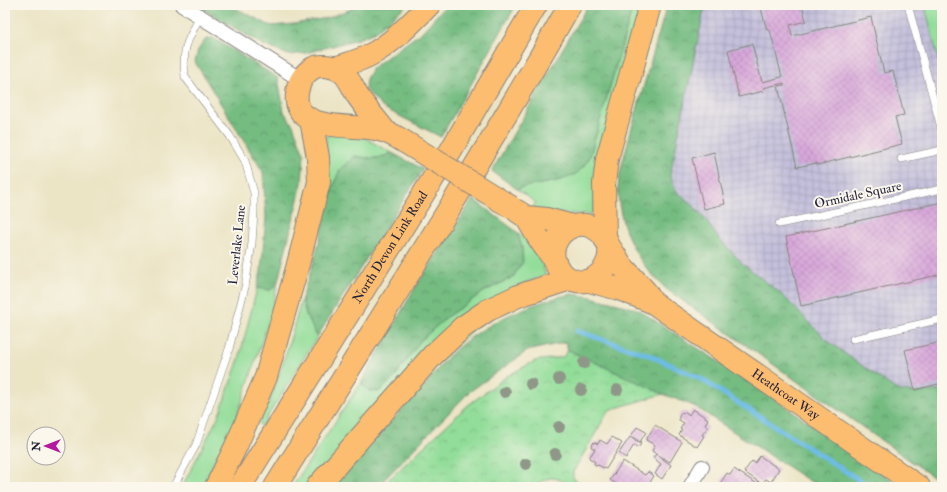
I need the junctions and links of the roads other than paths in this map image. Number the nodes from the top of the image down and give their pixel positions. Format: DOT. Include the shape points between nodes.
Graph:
graph roads {
  1 [pos="182,5"];
  2 [pos="429,5"];
  3 [pos="536,5"];
  4 [pos="570,5"];
  5 [pos="650,5"];
  6 [pos="908,5"];
  7 [pos="200,16"];
  8 [pos="335,68"];
  9 [pos="301,80"];
  10 [pos="311,120"];
  11 [pos="942,131"];
  12 [pos="393,135"];
  13 [pos="942,150"];
  14 [pos="901,160"];
  15 [pos="942,189"];
  16 [pos="519,212"];
  17 [pos="779,224"];
  18 [pos="573,226"];
  19 [pos="607,242"];
  20 [pos="554,259"];
  21 [pos="579,280"];
  22 [pos="652,302"];
  23 [pos="942,319"];
  24 [pos="853,338"];
  25 [pos="702,467"];
  26 [pos="173,487"];
  27 [pos="216,487"];
  28 [pos="240,487"];
  29 [pos="275,487"];
  30 [pos="317,487"];
  31 [pos="690,487"];
  32 [pos="919,487"];
  1 -- 7 [label="street"];
  2 -- 8 [label="main road" via="387,44 370,55"];
  3 -- 28 [label="main road, North Devon Link Road" via="451,150"];
  4 -- 29 [label="main road" via="476,166"];
  5 -- 19 [label="main road" via="607,159 604,184"];
  6 -- 11 [label="lane"];
  7 -- 9 [label="street"];
  7 -- 26 [label="lane, Leverlake Lane" via="185,46 185,77 238,149 247,167 254,193 254,212 245,287 229,349 196,445"];
  8 -- 9 [label="main road" via="317,66 309,70"];
  8 -- 12 [label="main road" via="343,72 358,96"];
  9 -- 10 [label="main road" via="296,104 301,113"];
  10 -- 12 [label="main road" via="369,128"];
  10 -- 27 [label="main road" via="318,157 319,182 297,268 266,377"];
  12 -- 16 [label="main road, bridge"];
  13 -- 14 [label="lane"];
  15 -- 17 [label="lane, Ormidale Square"];
  16 -- 18 [label="main road"];
  16 -- 20 [label="main road"];
  18 -- 19 [label="main road" via="592,227 600,232"];
  18 -- 20 [label="main road" via="559,235 553,251"];
  19 -- 21 [label="main road" via="610,255 603,271 597,277"];
  19 -- 22 [label="main road, Heathcoat Way" via="622,266"];
  20 -- 21 [label="main road" via="562,274"];
  21 -- 22 [label="main road, Heathcoat Way" via="619,289"];
  21 -- 30 [label="main road" via="518,296 488,310 462,327 433,355"];
  22 -- 32 [label="main road, Heathcoat Way"];
  23 -- 24 [label="lane"];
  25 -- 31 [label="street"];
}
